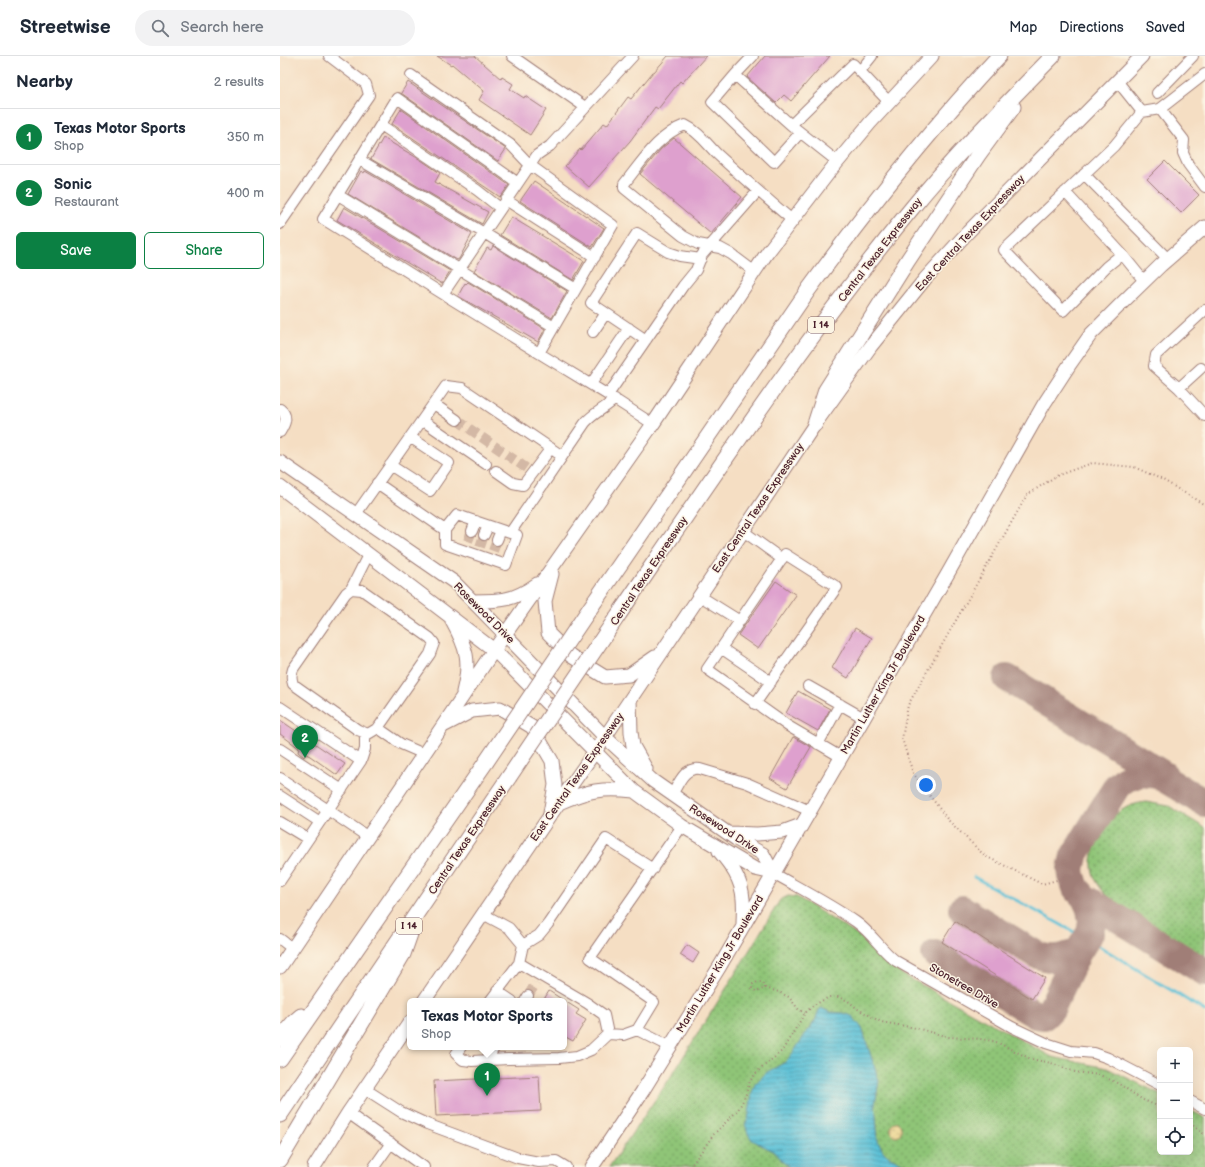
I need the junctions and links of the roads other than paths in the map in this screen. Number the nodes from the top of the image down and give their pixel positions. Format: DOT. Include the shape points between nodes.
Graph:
graph roads {
  1 [pos="330,56"];
  2 [pos="512,56"];
  3 [pos="633,56"];
  4 [pos="753,56"];
  5 [pos="872,56"];
  6 [pos="931,56"];
  7 [pos="998,56"];
  8 [pos="1053,56"];
  9 [pos="1142,56"];
  10 [pos="1193,56"];
  11 [pos="860,71"];
  12 [pos="735,74"];
  13 [pos="1205,74"];
  14 [pos="411,75"];
  15 [pos="1118,82"];
  16 [pos="1025,85"];
  17 [pos="1157,93"];
  18 [pos="889,102"];
  19 [pos="585,107"];
  20 [pos="1160,109"];
  21 [pos="1142,112"];
  22 [pos="381,124"];
  23 [pos="791,125"];
  24 [pos="800,133"];
  25 [pos="360,160"];
  26 [pos="838,162"];
  27 [pos="530,165"];
  28 [pos="1084,174"];
  29 [pos="518,183"];
  30 [pos="1205,187"];
  31 [pos="758,191"];
  32 [pos="1065,192"];
  33 [pos="338,195"];
  34 [pos="503,204"];
  35 [pos="792,220"];
  36 [pos="280,224"];
  37 [pos="1205,227"];
  38 [pos="484,233"];
  39 [pos="711,245"];
  40 [pos="1122,254"];
  41 [pos="595,258"];
  42 [pos="701,259"];
  43 [pos="1168,259"];
  44 [pos="459,269"];
  45 [pos="754,272"];
  46 [pos="1144,281"];
  47 [pos="576,289"];
  48 [pos="443,294"];
  49 [pos="1205,310"];
  50 [pos="606,313"];
  51 [pos="554,327"];
  52 [pos="629,328"];
  53 [pos="593,332"];
  54 [pos="646,340"];
  55 [pos="538,353"];
  56 [pos="1204,368"];
  57 [pos="590,384"];
  58 [pos="1179,388"];
  59 [pos="612,397"];
  60 [pos="434,404"];
  61 [pos="280,409"];
  62 [pos="1205,416"];
  63 [pos="422,420"];
  64 [pos="457,420"];
  65 [pos="653,424"];
  66 [pos="815,424"];
  67 [pos="280,432"];
  68 [pos="410,437"];
  69 [pos="551,448"];
  70 [pos="562,456"];
  71 [pos="280,462"];
  72 [pos="486,464"];
  73 [pos="390,465"];
  74 [pos="496,471"];
  75 [pos="377,483"];
  76 [pos="280,488"];
  77 [pos="356,514"];
  78 [pos="488,526"];
  79 [pos="445,530"];
  80 [pos="505,531"];
  81 [pos="743,531"];
  82 [pos="484,535"];
  83 [pos="497,540"];
  84 [pos="468,541"];
  85 [pos="464,551"];
  86 [pos="368,554"];
  87 [pos="782,559"];
  88 [pos="553,566"];
  89 [pos="545,578"];
  90 [pos="351,589"];
  91 [pos="700,596"];
  92 [pos="473,601"];
  93 [pos="448,615"];
  94 [pos="740,621"];
  95 [pos="506,634"];
  96 [pos="721,648"];
  97 [pos="494,650"];
  98 [pos="662,652"];
  99 [pos="771,682"];
  100 [pos="808,686"];
  101 [pos="630,700"];
  102 [pos="460,701"];
  103 [pos="755,704"];
  104 [pos="840,704"];
  105 [pos="280,707"];
  106 [pos="864,718"];
  107 [pos="444,725"];
  108 [pos="378,728"];
  109 [pos="365,733"];
  110 [pos="605,737"];
  111 [pos="818,744"];
  112 [pos="280,749"];
  113 [pos="594,751"];
  114 [pos="424,754"];
  115 [pos="841,757"];
  116 [pos="361,761"];
  117 [pos="280,778"];
  118 [pos="653,781"];
  119 [pos="342,790"];
  120 [pos="634,791"];
  121 [pos="672,795"];
  122 [pos="280,796"];
  123 [pos="559,803"];
  124 [pos="328,810"];
  125 [pos="810,812"];
  126 [pos="549,817"];
  127 [pos="280,822"];
  128 [pos="320,822"];
  129 [pos="801,825"];
  130 [pos="682,826"];
  131 [pos="729,833"];
  132 [pos="368,837"];
  133 [pos="308,839"];
  134 [pos="714,845"];
  135 [pos="284,868"];
  136 [pos="653,868"];
  137 [pos="773,873"];
  138 [pos="280,881"];
  139 [pos="483,914"];
  140 [pos="416,916"];
  141 [pos="742,927"];
  142 [pos="280,939"];
  143 [pos="523,945"];
  144 [pos="292,949"];
  145 [pos="518,963"];
  146 [pos="280,967"];
  147 [pos="497,991"];
  148 [pos="426,998"];
  149 [pos="492,998"];
  150 [pos="508,998"];
  151 [pos="319,1002"];
  152 [pos="407,1026"];
  153 [pos="637,1030"];
  154 [pos="608,1034"];
  155 [pos="280,1038"];
  156 [pos="671,1047"];
  157 [pos="459,1050"];
  158 [pos="493,1050"];
  159 [pos="280,1059"];
  160 [pos="486,1060"];
  161 [pos="1157,1083"];
  162 [pos="367,1085"];
  163 [pos="1193,1103"];
  164 [pos="1205,1109"];
  165 [pos="348,1113"];
  166 [pos="280,1115"];
  167 [pos="391,1143"];
  168 [pos="280,1160"];
  169 [pos="314,1167"];
  170 [pos="374,1167"];
  171 [pos="424,1167"];
  172 [pos="566,1167"];
  173 [pos="592,1167"];
  1 -- 36 [label="street" via="366,84 369,95"];
  2 -- 19 [label="street"];
  3 -- 19 [label="street"];
  4 -- 12 [label="street"];
  5 -- 11 [label="street"];
  6 -- 18 [label="main road"];
  7 -- 151 [label="highway, I 14, bridge" via="896,175 845,240"];
  8 -- 16 [label="highway, Central Texas Expressway / I 14"];
  9 -- 15 [label="main road, East Central Texas Expressway"];
  10 -- 17 [label="street"];
  11 -- 18 [label="street"];
  11 -- 23 [label="street" via="854,64"];
  12 -- 23 [label="street"];
  12 -- 24 [label="street" via="712,102 774,162"];
  13 -- 20 [label="street"];
  14 -- 27 [label="street" via="511,145"];
  15 -- 21 [label="street"];
  15 -- 66 [label="main road, East Central Texas Expressway" via="924,279 871,346"];
  16 -- 66 [label="highway" via="1011,110 941,210 826,390"];
  16 -- 140 [label="highway, Central Texas Expressway / I 14, bridge" via="965,146 855,279 746,429"];
  18 -- 26 [label="main road"];
  19 -- 27 [label="street" via="550,146 536,155"];
  20 -- 21 [label="street"];
  20 -- 30 [label="street" via="1184,140 1183,153"];
  21 -- 28 [label="street" via="1114,146"];
  22 -- 25 [label="street"];
  22 -- 29 [label="street" via="397,98"];
  22 -- 34 [label="street" via="477,190"];
  23 -- 24 [label="street"];
  24 -- 26 [label="street"];
  25 -- 33 [label="street"];
  25 -- 38 [label="street"];
  26 -- 35 [label="main road"];
  27 -- 29 [label="street"];
  27 -- 41 [label="street" via="614,225"];
  28 -- 32 [label="street"];
  28 -- 43 [label="street"];
  29 -- 34 [label="street"];
  31 -- 35 [label="street"];
  31 -- 39 [label="street"];
  31 -- 39 [label="street" via="693,129 685,126 674,130 650,152 624,184 624,188 683,236 698,244"];
  32 -- 40 [label="street"];
  32 -- 40 [label="street" via="1004,250 1063,311"];
  33 -- 44 [label="street"];
  33 -- 48 [label="street" via="323,219"];
  34 -- 38 [label="street"];
  34 -- 41 [label="street"];
  35 -- 45 [label="main road"];
  37 -- 43 [label="main road, Martin Luther King Jr Boulevard"];
  38 -- 44 [label="street"];
  38 -- 47 [label="street"];
  39 -- 42 [label="street"];
  39 -- 45 [label="street" via="731,254"];
  40 -- 46 [label="street"];
  41 -- 47 [label="street"];
  42 -- 50 [label="street" via="668,252 637,233 590,303"];
  42 -- 54 [label="street" via="696,270"];
  43 -- 46 [label="main road, Martin Luther King Jr Boulevard"];
  44 -- 48 [label="street"];
  44 -- 51 [label="street"];
  45 -- 65 [label="main road"];
  46 -- 106 [label="main road, Martin Luther King Jr Boulevard" via="1091,334 1044,404"];
  47 -- 51 [label="street"];
  48 -- 55 [label="street"];
  49 -- 58 [label="street" via="1156,355 1154,366"];
  50 -- 52 [label="street"];
  50 -- 53 [label="street"];
  51 -- 55 [label="street"];
  52 -- 54 [label="street"];
  52 -- 57 [label="street"];
  54 -- 59 [label="street"];
  55 -- 57 [label="street"];
  56 -- 58 [label="street"];
  57 -- 59 [label="street"];
  58 -- 62 [label="street"];
  59 -- 65 [label="street"];
  59 -- 70 [label="street" via="607,406 590,417"];
  60 -- 63 [label="street"];
  60 -- 64 [label="street"];
  60 -- 69 [label="street" via="446,386 462,388"];
  61 -- 67 [label="street" via="286,417"];
  63 -- 68 [label="street"];
  63 -- 72 [label="street"];
  65 -- 88 [label="main road"];
  66 -- 81 [label="main road, East Central Texas Expressway"];
  68 -- 73 [label="street"];
  68 -- 73 [label="street" via="449,463 430,491"];
  69 -- 70 [label="street"];
  69 -- 74 [label="street" via="529,470 523,485 514,483"];
  70 -- 80 [label="street"];
  71 -- 77 [label="main road, Rosewood Drive"];
  73 -- 75 [label="street"];
  75 -- 77 [label="street"];
  75 -- 79 [label="street"];
  76 -- 86 [label="main road, Rosewood Drive"];
  77 -- 92 [label="main road, Rosewood Drive" via="454,582"];
  78 -- 79 [label="street" via="474,526 456,515"];
  78 -- 80 [label="street"];
  78 -- 82 [label="street"];
  79 -- 85 [label="street" via="445,544"];
  80 -- 83 [label="street"];
  80 -- 85 [label="street" via="517,535 506,565 491,555 478,551"];
  81 -- 87 [label="street"];
  81 -- 91 [label="main road, East Central Texas Expressway"];
  84 -- 85 [label="street"];
  86 -- 90 [label="street"];
  86 -- 93 [label="main road, Rosewood Drive"];
  87 -- 94 [label="street"];
  87 -- 99 [label="street" via="785,554 837,588"];
  88 -- 89 [label="main road"];
  88 -- 98 [label="main road" via="545,601 548,633 571,656 605,677 629,675"];
  89 -- 92 [label="main road" via="511,599"];
  89 -- 95 [label="main road"];
  90 -- 108 [label="street" via="362,590 434,643 430,654"];
  90 -- 109 [label="street" via="346,592 293,669 291,679 293,684"];
  91 -- 94 [label="street"];
  91 -- 98 [label="main road, East Central Texas Expressway"];
  92 -- 95 [label="main road, Rosewood Drive"];
  93 -- 97 [label="main road, Rosewood Drive"];
  93 -- 102 [label="main road" via="462,638 467,663"];
  94 -- 96 [label="street"];
  95 -- 97 [label="main road"];
  95 -- 110 [label="main road, Rosewood Drive"];
  96 -- 99 [label="street"];
  96 -- 103 [label="street" via="707,669"];
  97 -- 102 [label="main road"];
  97 -- 113 [label="main road, Rosewood Drive"];
  98 -- 101 [label="main road, East Central Texas Expressway"];
  99 -- 103 [label="street"];
  100 -- 104 [label="street"];
  101 -- 110 [label="main road, East Central Texas Expressway"];
  101 -- 118 [label="main road" via="633,746"];
  102 -- 107 [label="main road"];
  103 -- 111 [label="street"];
  104 -- 106 [label="street"];
  104 -- 111 [label="street"];
  105 -- 116 [label="street"];
  106 -- 115 [label="main road, Martin Luther King Jr Boulevard"];
  107 -- 114 [label="main road"];
  107 -- 126 [label="main road" via="472,711 500,708 532,727 552,761 555,785"];
  108 -- 109 [label="street" via="368,734"];
  108 -- 114 [label="street" via="401,744"];
  109 -- 116 [label="street" via="365,749"];
  110 -- 113 [label="main road, East Central Texas Expressway"];
  110 -- 118 [label="main road, Rosewood Drive"];
  111 -- 115 [label="street"];
  112 -- 119 [label="street"];
  113 -- 120 [label="main road, Rosewood Drive"];
  113 -- 123 [label="main road, East Central Texas Expressway"];
  114 -- 132 [label="main road"];
  115 -- 125 [label="main road, Martin Luther King Jr Boulevard"];
  116 -- 119 [label="street"];
  117 -- 124 [label="street"];
  118 -- 121 [label="main road, Rosewood Drive"];
  119 -- 124 [label="street"];
  120 -- 123 [label="main road" via="600,789"];
  120 -- 130 [label="main road, Rosewood Drive"];
  121 -- 125 [label="street" via="686,772 692,768 747,783"];
  121 -- 131 [label="main road, Rosewood Drive"];
  122 -- 128 [label="street"];
  123 -- 126 [label="main road, East Central Texas Expressway"];
  124 -- 128 [label="street"];
  124 -- 132 [label="street"];
  125 -- 129 [label="main road, Martin Luther King Jr Boulevard"];
  126 -- 139 [label="main road, East Central Texas Expressway"];
  127 -- 133 [label="street"];
  128 -- 133 [label="street"];
  129 -- 131 [label="main road" via="782,832"];
  129 -- 137 [label="main road, Martin Luther King Jr Boulevard"];
  130 -- 134 [label="main road, Rosewood Drive"];
  130 -- 136 [label="street"];
  131 -- 137 [label="main road, Rosewood Drive" via="763,854"];
  132 -- 144 [label="main road"];
  133 -- 135 [label="street"];
  134 -- 137 [label="main road, Rosewood Drive" via="755,869"];
  134 -- 141 [label="main road" via="733,868 740,884 743,899"];
  135 -- 138 [label="street"];
  136 -- 143 [label="street" via="606,839 548,924"];
  136 -- 153 [label="street" via="590,958 654,1002"];
  137 -- 141 [label="main road, Martin Luther King Jr Boulevard"];
  137 -- 161 [label="street, Stonetree Drive" via="857,922 896,961 1012,1027 1046,1043 1108,1058"];
  139 -- 143 [label="street" via="509,928"];
  139 -- 148 [label="main road, East Central Texas Expressway"];
  140 -- 166 [label="highway, Central Texas Expressway / I 14"];
  140 -- 168 [label="highway" via="403,954"];
  141 -- 156 [label="main road, Martin Luther King Jr Boulevard"];
  142 -- 144 [label="street"];
  143 -- 145 [label="street"];
  144 -- 146 [label="main road"];
  145 -- 147 [label="street"];
  145 -- 154 [label="street" via="539,980 587,1003 604,1015"];
  147 -- 149 [label="street"];
  147 -- 150 [label="street"];
  151 -- 155 [label="highway" via="294,1022"];
  151 -- 159 [label="highway, I 14"];
  152 -- 162 [label="main road"];
  153 -- 154 [label="street" via="623,1035"];
  153 -- 156 [label="street"];
  154 -- 160 [label="street" via="591,1050 577,1056"];
  156 -- 173 [label="main road, Martin Luther King Jr Boulevard"];
  157 -- 160 [label="street" via="456,1054 463,1060"];
  158 -- 160 [label="street"];
  162 -- 165 [label="main road"];
  162 -- 172 [label="street" via="401,1112 427,1124 518,1158 539,1162 556,1161"];
  163 -- 164 [label="street"];
  165 -- 167 [label="street"];
  165 -- 169 [label="main road"];
  167 -- 170 [label="street"];
  167 -- 171 [label="street"];
}
